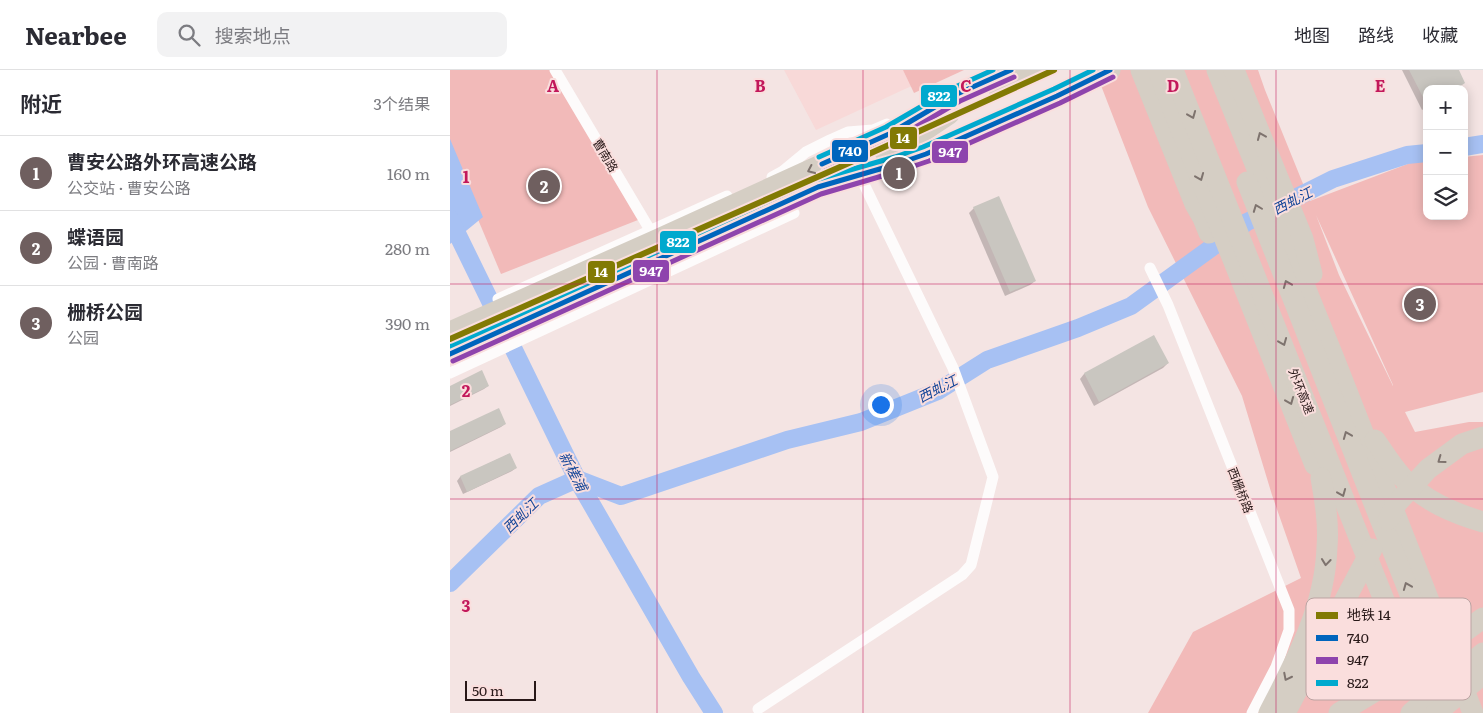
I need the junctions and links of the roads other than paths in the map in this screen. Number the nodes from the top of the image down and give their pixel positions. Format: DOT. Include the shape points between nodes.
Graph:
graph roads {
  1 [pos="555,70"];
  2 [pos="987,70"];
  3 [pos="1011,70"];
  4 [pos="1036,70"];
  5 [pos="1110,70"];
  6 [pos="1141,70"];
  7 [pos="1158,70"];
  8 [pos="1173,70"];
  9 [pos="1203,70"];
  10 [pos="1217,70"];
  11 [pos="1234,70"];
  12 [pos="859,174"];
  13 [pos="818,187"];
  14 [pos="794,213"];
  15 [pos="652,236"];
  16 [pos="1289,246"];
  17 [pos="1150,268"];
  18 [pos="1239,271"];
  19 [pos="529,309"];
  20 [pos="462,333"];
  21 [pos="450,354"];
  22 [pos="450,373"];
  23 [pos="1356,412"];
  24 [pos="1483,437"];
  25 [pos="1321,478"];
  26 [pos="1483,522"];
  27 [pos="1320,598"];
  28 [pos="1347,598"];
  29 [pos="1367,598"];
  30 [pos="1380,598"];
  31 [pos="1416,598"];
  32 [pos="1428,598"];
  33 [pos="1483,618"];
  34 [pos="1471,627"];
  35 [pos="1306,637"];
  36 [pos="1483,653"];
  37 [pos="1471,663"];
  38 [pos="1306,674"];
  39 [pos="1483,674"];
  40 [pos="1471,684"];
  41 [pos="1361,700"];
  42 [pos="1407,700"];
  43 [pos="1424,700"];
  44 [pos="1427,700"];
  45 [pos="1452,700"];
  46 [pos="1452,700"];
  47 [pos="1468,700"];
  48 [pos="758,709"];
  49 [pos="1252,713"];
  50 [pos="1269,713"];
  51 [pos="1285,713"];
  52 [pos="1339,713"];
  53 [pos="1412,713"];
  54 [pos="1430,713"];
  55 [pos="1436,713"];
  56 [pos="1457,713"];
  57 [pos="1473,713"];
  1 -- 15 [label="street, 曹南路"];
  2 -- 15 [label="street" via="893,121 873,130 848,132 806,152 783,171"];
  3 -- 15 [label="highway, one-way" via="957,94 889,134"];
  4 -- 13 [label="highway" via="966,103 919,134"];
  5 -- 12 [label="highway" via="926,154"];
  6 -- 18 [label="highway" via="1195,204"];
  7 -- 18 [label="highway, one-way"];
  8 -- 18 [label="highway, 外环高速, one-way"];
  16 -- 9 [label="highway, 外环高速, one-way"];
  10 -- 16 [label="highway"];
  16 -- 11 [label="highway, one-way" via="1280,182"];
  12 -- 13 [label="highway"];
  12 -- 48 [label="street" via="953,368 992,477 971,565 962,576"];
  13 -- 19 [label="highway"];
  14 -- 19 [label="street"];
  15 -- 19 [label="highway"];
  16 -- 23 [label="highway"];
  31 -- 16 [label="highway, 外环高速, one-way"];
  17 -- 49 [label="street, 西栅桥路" via="1168,305 1288,610 1289,630 1276,666"];
  18 -- 25 [label="highway, one-way"];
  18 -- 30 [label="highway, 外环高速, one-way"];
  19 -- 20 [label="highway"];
  19 -- 20 [label="street"];
  20 -- 21 [label="highway"];
  20 -- 22 [label="street"];
  23 -- 26 [label="highway" via="1403,478 1423,496"];
  23 -- 32 [label="highway"];
  24 -- 28 [label="highway, one-way" via="1462,444 1428,469 1397,504"];
  25 -- 27 [label="highway, one-way" via="1327,530 1326,563"];
  25 -- 29 [label="highway"];
  33 -- 34 [label="highway"];
  35 -- 50 [label="highway, one-way"];
  36 -- 37 [label="highway"];
  38 -- 51 [label="highway, one-way"];
  39 -- 40 [label="highway"];
  41 -- 52 [label="highway"];
  42 -- 53 [label="highway"];
  43 -- 54 [label="highway, 外环高速, one-way"];
  44 -- 53 [label="highway"];
  56 -- 45 [label="highway, 外环高速, one-way"];
  46 -- 55 [label="highway"];
  47 -- 57 [label="highway"];
}
